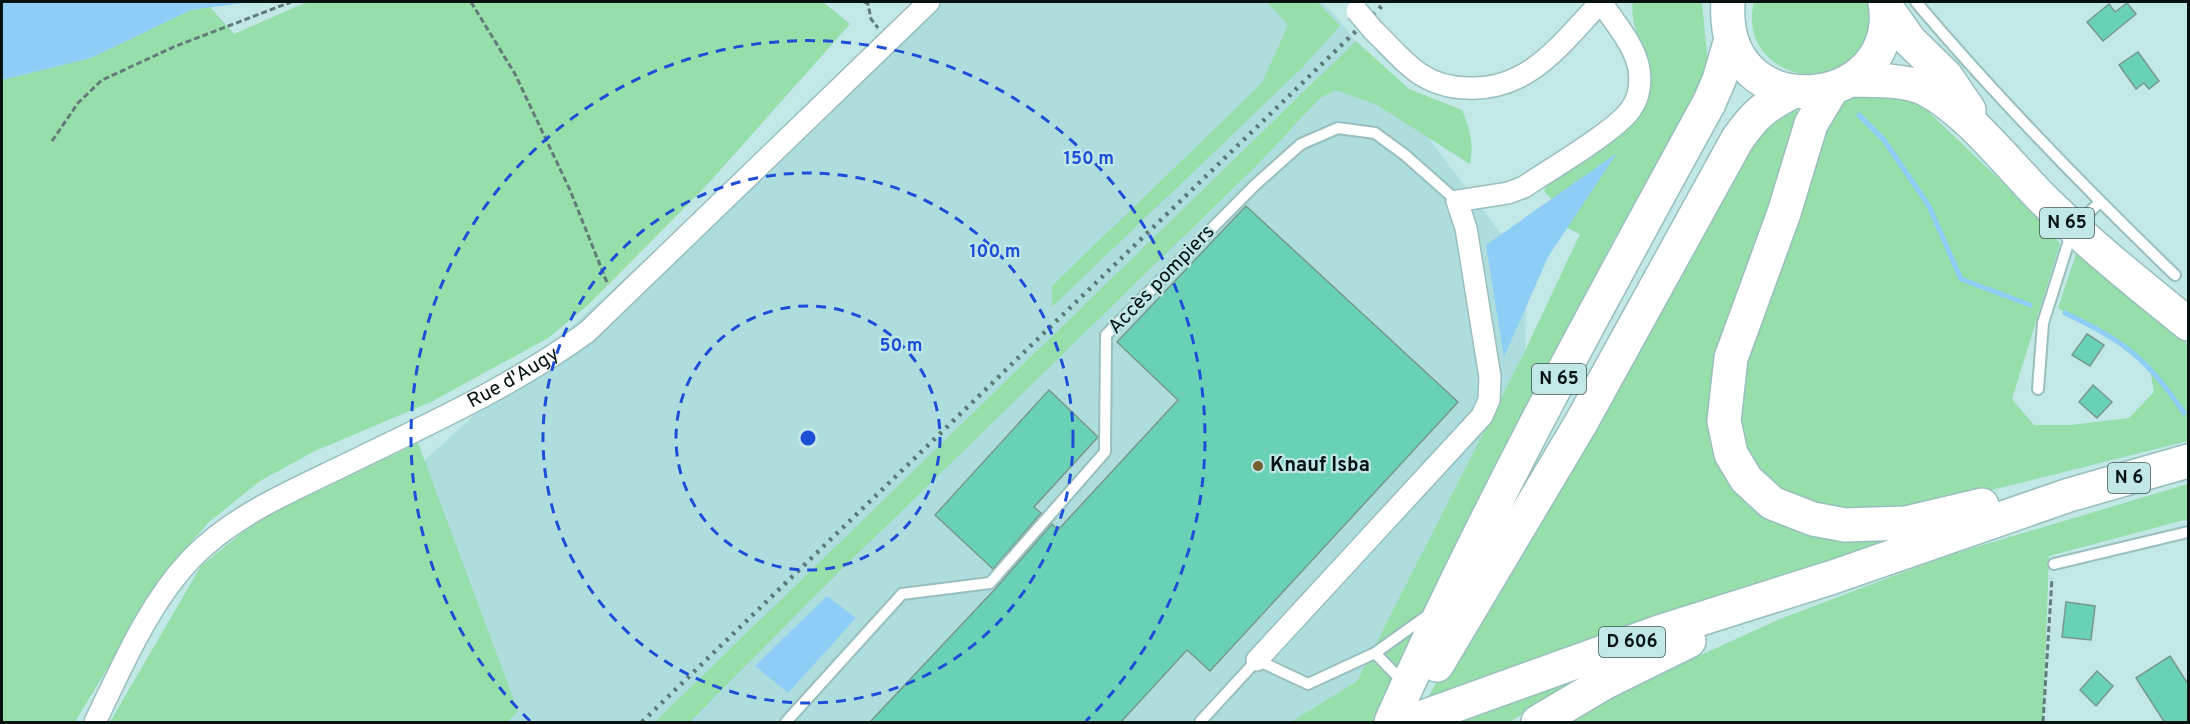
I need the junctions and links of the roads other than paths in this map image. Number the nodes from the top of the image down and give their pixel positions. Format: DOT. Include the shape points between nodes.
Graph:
graph roads {
  1 [pos="929,2"];
  2 [pos="1601,2"];
  3 [pos="1728,2"];
  4 [pos="1896,3"];
  5 [pos="1352,6"];
  6 [pos="1731,39"];
  7 [pos="1841,84"];
  8 [pos="1792,92"];
  9 [pos="1986,137"];
  10 [pos="1457,201"];
  11 [pos="2100,202"];
  12 [pos="2073,228"];
  13 [pos="2175,275"];
  14 [pos="2188,324"];
  15 [pos="2037,389"];
  16 [pos="2188,461"];
  17 [pos="2069,495"];
  18 [pos="2188,532"];
  19 [pos="2054,564"];
  20 [pos="1833,577"];
  21 [pos="1446,602"];
  22 [pos="1375,653"];
  23 [pos="1257,660"];
  24 [pos="1407,686"];
  25 [pos="1421,718"];
  26 [pos="95,723"];
  27 [pos="786,723"];
  28 [pos="1200,723"];
  29 [pos="1391,723"];
  30 [pos="1400,723"];
  31 [pos="1538,723"];
  1 -- 26 [label="street, Rue d'Augy" via="587,332 517,380 228,526 191,559 158,601"];
  2 -- 5 [label="street, bridge" via="1527,75 1495,88 1464,88 1430,80 1417,72"];
  2 -- 10 [label="street" via="1633,52 1639,69 1640,85 1631,110 1524,187"];
  3 -- 6 [label="main road"];
  4 -- 7 [label="main road" via="1878,48 1866,66"];
  4 -- 9 [label="main road, N 65" via="1910,41 1946,76"];
  4 -- 11 [label="lane" via="1969,64"];
  6 -- 8 [label="main road" via="1748,68 1768,83"];
  6 -- 21 [label="main road, N 65" via="1710,103 1540,414"];
  7 -- 8 [label="main road" via="1813,93"];
  7 -- 9 [label="main road, N 65" via="1906,83 1924,89"];
  7 -- 17 [label="main road" via="1811,124 1784,213 1731,358 1724,421 1734,460 1746,479 1772,503 1813,519 1845,525 1906,524 2038,492"];
  8 -- 30 [label="main road, N 65" via="1753,116 1737,140 1581,423"];
  9 -- 12 [label="main road, N 65"];
  10 -- 23 [label="street" via="1468,239 1490,377 1489,400 1482,416"];
  10 -- 27 [label="lane, Accès pompiers" via="1375,133 1338,128 1301,144 1106,335 1105,452 990,583 902,594"];
  11 -- 12 [label="lane"];
  11 -- 13 [label="lane"];
  12 -- 14 [label="main road, N 65"];
  12 -- 15 [label="lane" via="2043,323"];
  16 -- 17 [label="main road, N 6"];
  17 -- 20 [label="main road, D 606"];
  18 -- 19 [label="lane"];
  20 -- 25 [label="main road, D 606" via="1659,632"];
  20 -- 31 [label="main road, D 606" via="1788,602 1696,637 1604,683"];
  21 -- 22 [label="lane"];
  21 -- 24 [label="main road, N 65"];
  22 -- 23 [label="lane" via="1308,684"];
  22 -- 24 [label="lane"];
  23 -- 28 [label="lane"];
  24 -- 29 [label="main road, N 65"];
}
